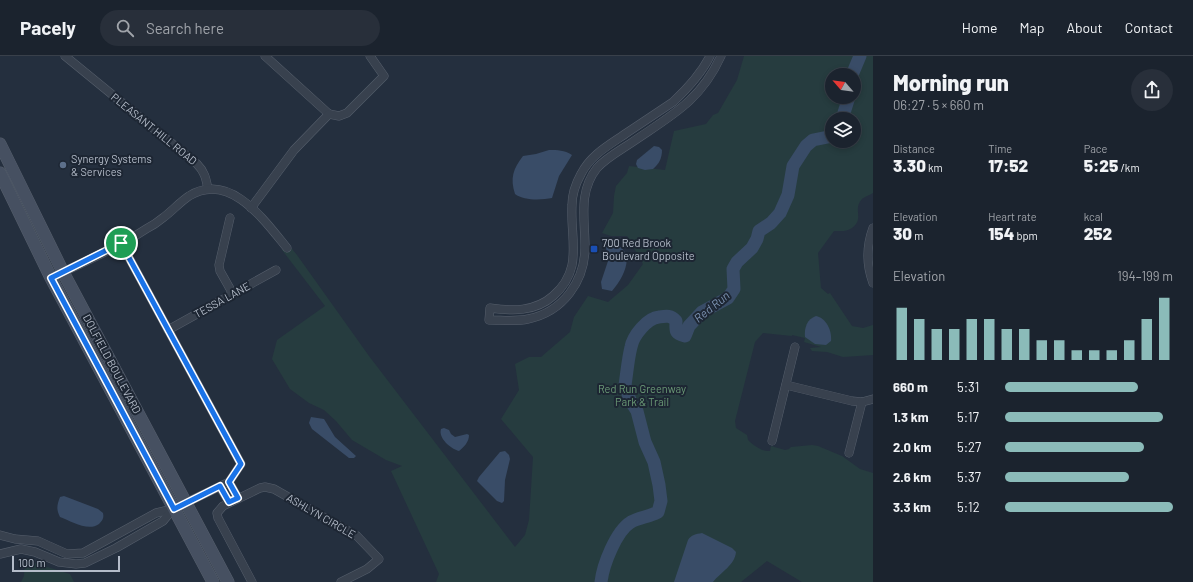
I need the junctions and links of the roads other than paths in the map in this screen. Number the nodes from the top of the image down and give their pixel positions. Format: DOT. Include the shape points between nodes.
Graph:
graph roads {
  1 [pos="65,56"];
  2 [pos="265,56"];
  3 [pos="370,56"];
  4 [pos="710,56"];
  5 [pos="721,56"];
  6 [pos="329,114"];
  7 [pos="0,144"];
  8 [pos="0,173"];
  9 [pos="208,189"];
  10 [pos="251,208"];
  11 [pos="230,218"];
  12 [pos="873,228"];
  13 [pos="121,243"];
  14 [pos="287,248"];
  15 [pos="276,270"];
  16 [pos="62,272"];
  17 [pos="51,278"];
  18 [pos="873,284"];
  19 [pos="233,294"];
  20 [pos="168,330"];
  21 [pos="795,347"];
  22 [pos="786,385"];
  23 [pos="873,399"];
  24 [pos="862,402"];
  25 [pos="772,441"];
  26 [pos="849,453"];
  27 [pos="229,482"];
  28 [pos="220,486"];
  29 [pos="238,498"];
  30 [pos="229,502"];
  31 [pos="186,504"];
  32 [pos="174,509"];
  33 [pos="0,535"];
  34 [pos="0,554"];
  35 [pos="213,582"];
  36 [pos="228,582"];
  37 [pos="252,582"];
  38 [pos="341,582"];
  1 -- 9 [label="street, PLEASANT HILL ROAD" via="197,164 206,176"];
  2 -- 6 [label="street"];
  3 -- 6 [label="street" via="384,76 347,113 340,116"];
  4 -- 5 [label="street" via="698,76 674,102 599,151 582,172 572,205 572,265 558,292 540,305 525,309 490,308 489,320 516,321 536,318 566,299 576,285 582,268 585,246 584,198 590,178 606,160 691,100 707,81"];
  6 -- 10 [label="street" via="294,150"];
  7 -- 16 [label="main road, DOLFIELD BOULEVARD"];
  8 -- 17 [label="main road, DOLFIELD BOULEVARD"];
  9 -- 10 [label="street" via="231,193"];
  9 -- 13 [label="street" via="190,196 164,217"];
  10 -- 14 [label="street"];
  11 -- 19 [label="street" via="219,265"];
  12 -- 18 [label="street" via="868,252"];
  13 -- 16 [label="street"];
  13 -- 20 [label="street"];
  15 -- 19 [label="street, TESSA LANE"];
  16 -- 17 [label="street"];
  16 -- 31 [label="main road, DOLFIELD BOULEVARD"];
  17 -- 32 [label="main road, DOLFIELD BOULEVARD"];
  19 -- 20 [label="street, TESSA LANE"];
  20 -- 27 [label="street" via="241,464"];
  21 -- 22 [label="street"];
  22 -- 24 [label="street"];
  22 -- 25 [label="street"];
  23 -- 24 [label="street"];
  24 -- 26 [label="street"];
  27 -- 28 [label="street"];
  27 -- 29 [label="street"];
  28 -- 30 [label="street"];
  28 -- 31 [label="street"];
  29 -- 30 [label="street, ASHLYN CIRCLE"];
  29 -- 38 [label="street, ASHLYN CIRCLE" via="262,487 269,487 361,539 379,559"];
  30 -- 37 [label="street, ASHLYN CIRCLE" via="220,508 217,515"];
  31 -- 32 [label="street"];
  31 -- 36 [label="main road, DOLFIELD BOULEVARD"];
  32 -- 33 [label="street" via="156,513 88,550 75,554 62,553 38,542"];
  32 -- 34 [label="street" via="163,521 85,563 59,562 21,549"];
  32 -- 35 [label="main road, DOLFIELD BOULEVARD"];
}
